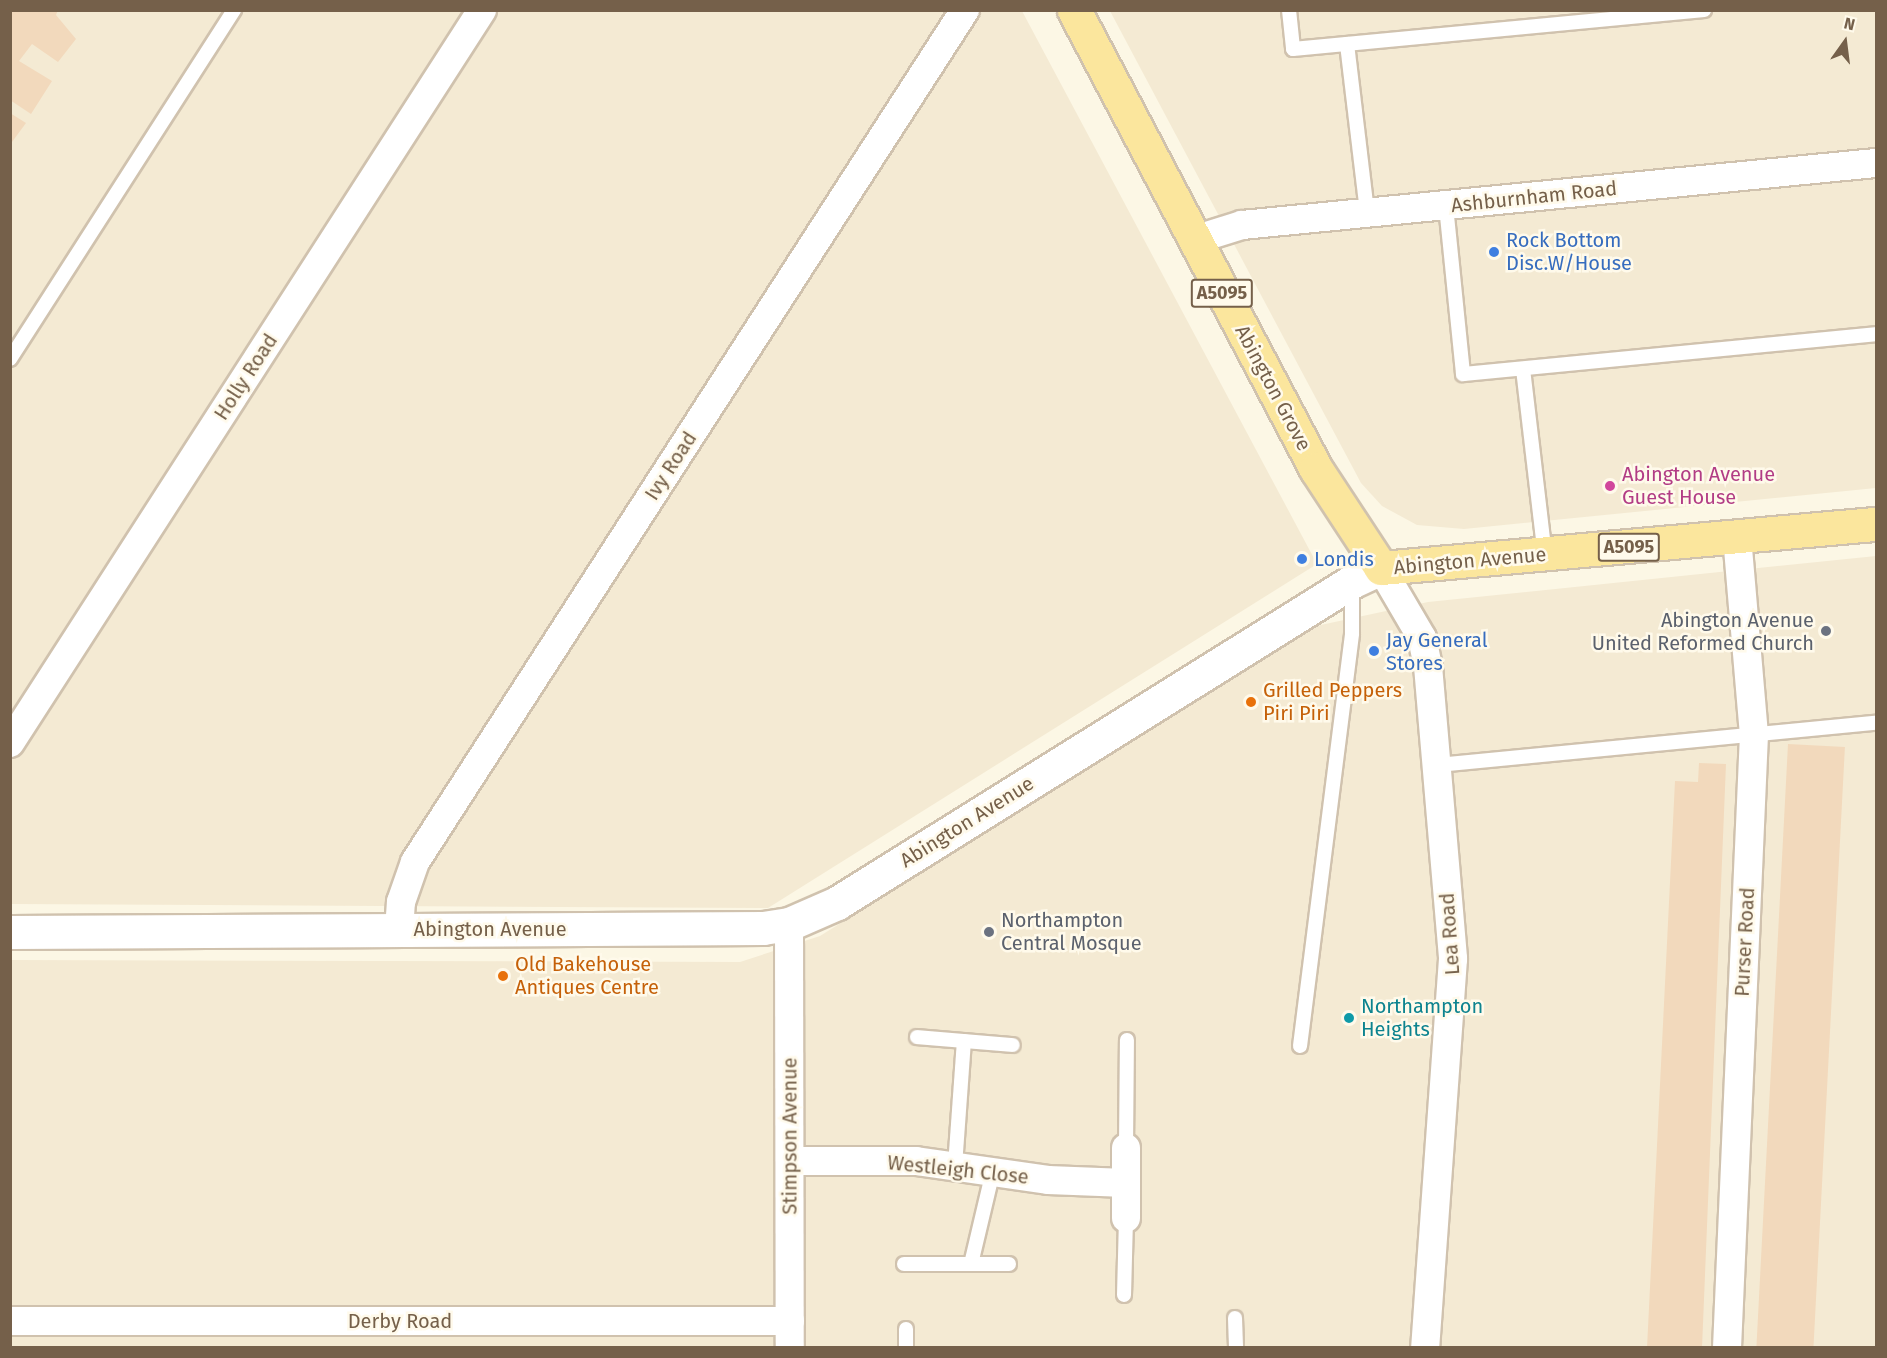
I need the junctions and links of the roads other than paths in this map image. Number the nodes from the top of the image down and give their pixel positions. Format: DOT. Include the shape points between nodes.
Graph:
graph roads {
  1 [pos="234,10"];
  2 [pos="483,10"];
  3 [pos="965,10"];
  4 [pos="1074,10"];
  5 [pos="1289,10"];
  6 [pos="1704,10"];
  7 [pos="1347,44"];
  8 [pos="1876,163"];
  9 [pos="1446,206"];
  10 [pos="1367,213"];
  11 [pos="1194,240"];
  12 [pos="1876,334"];
  13 [pos="10,359"];
  14 [pos="1523,369"];
  15 [pos="1876,524"];
  16 [pos="1737,538"];
  17 [pos="1545,555"];
  18 [pos="1367,575"];
  19 [pos="1876,723"];
  20 [pos="1754,735"];
  21 [pos="10,743"];
  22 [pos="1437,765"];
  23 [pos="789,924"];
  24 [pos="399,930"];
  25 [pos="10,932"];
  26 [pos="916,1037"];
  27 [pos="1127,1040"];
  28 [pos="964,1041"];
  29 [pos="1013,1045"];
  30 [pos="1300,1046"];
  31 [pos="1126,1148"];
  32 [pos="790,1161"];
  33 [pos="955,1166"];
  34 [pos="993,1171"];
  35 [pos="1126,1183"];
  36 [pos="1126,1218"];
  37 [pos="904,1264"];
  38 [pos="971,1264"];
  39 [pos="1009,1264"];
  40 [pos="1124,1295"];
  41 [pos="1235,1318"];
  42 [pos="10,1321"];
  43 [pos="906,1329"];
  44 [pos="790,1334"];
  45 [pos="906,1347"];
  46 [pos="1236,1347"];
  47 [pos="1425,1347"];
  48 [pos="1727,1347"];
  1 -- 13 [label="lane"];
  2 -- 21 [label="street, Holly Road"];
  3 -- 24 [label="street, Ivy Road" via="415,862 401,902"];
  4 -- 11 [label="main road, Abington Grove / A5095"];
  5 -- 7 [label="lane" via="1293,49"];
  6 -- 7 [label="lane"];
  7 -- 10 [label="lane"];
  8 -- 9 [label="street, Ashburnham Road"];
  9 -- 10 [label="street, Ashburnham Road"];
  9 -- 14 [label="lane" via="1463,374"];
  10 -- 11 [label="street, Ashburnham Road" via="1242,225"];
  11 -- 18 [label="main road, Abington Grove / A5095" via="1316,469"];
  12 -- 14 [label="lane"];
  14 -- 17 [label="lane"];
  15 -- 16 [label="main road, Abington Avenue / A5095"];
  16 -- 17 [label="main road, Abington Avenue / A5095"];
  16 -- 20 [label="street, Purser Road"];
  17 -- 18 [label="main road, Abington Avenue / A5095"];
  18 -- 22 [label="street, Lea Road" via="1422,638"];
  18 -- 23 [label="main road, Abington Avenue" via="837,903"];
  18 -- 30 [label="lane" via="1352,633"];
  19 -- 20 [label="lane"];
  20 -- 22 [label="lane"];
  20 -- 48 [label="street, Purser Road"];
  22 -- 47 [label="street, Lea Road" via="1453,1001"];
  23 -- 24 [label="main road, Abington Avenue"];
  23 -- 32 [label="street, Stimpson Avenue"];
  24 -- 25 [label="main road, Abington Avenue"];
  26 -- 28 [label="lane"];
  27 -- 31 [label="lane"];
  28 -- 29 [label="lane"];
  28 -- 33 [label="lane"];
  31 -- 35 [label="street"];
  32 -- 33 [label="street, Westleigh Close" via="916,1161"];
  32 -- 44 [label="street, Stimpson Avenue"];
  33 -- 34 [label="street, Westleigh Close"];
  34 -- 35 [label="street, Westleigh Close" via="1048,1180"];
  34 -- 38 [label="lane"];
  35 -- 36 [label="street"];
  36 -- 40 [label="lane"];
  37 -- 38 [label="lane"];
  38 -- 39 [label="lane"];
  41 -- 46 [label="lane"];
  42 -- 44 [label="street, Derby Road"];
  43 -- 45 [label="lane"];
}
